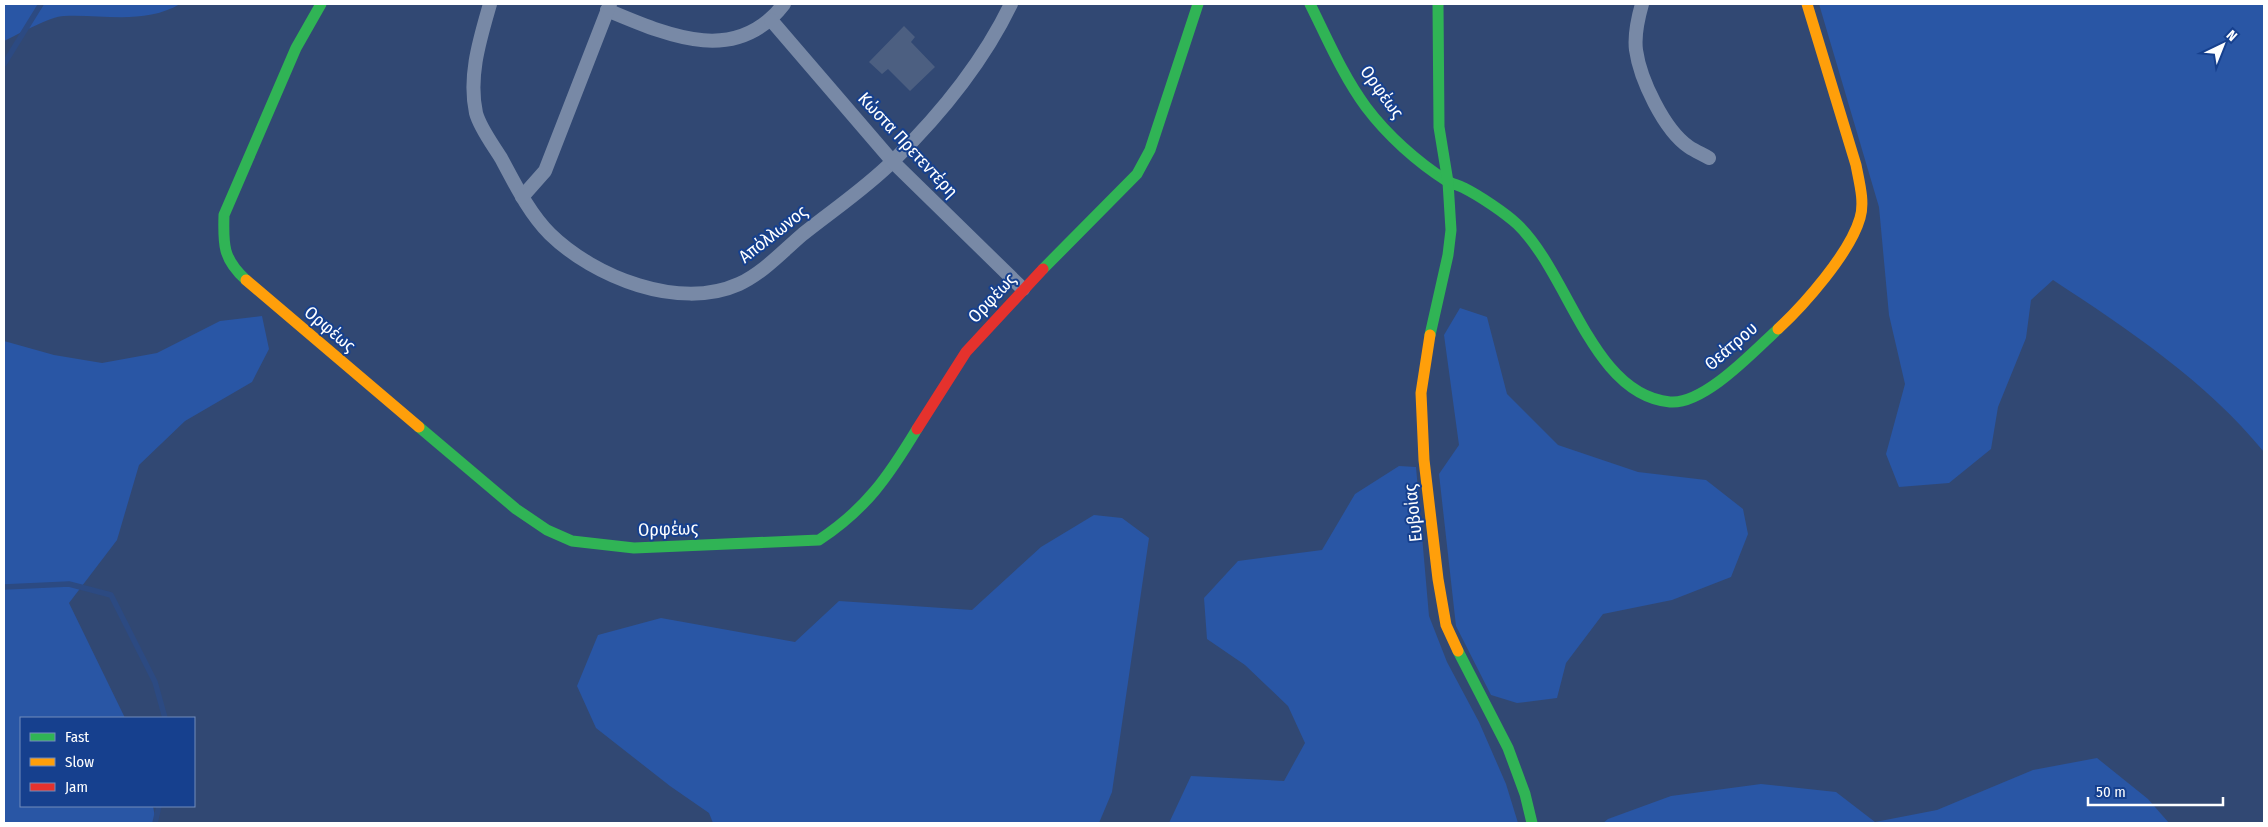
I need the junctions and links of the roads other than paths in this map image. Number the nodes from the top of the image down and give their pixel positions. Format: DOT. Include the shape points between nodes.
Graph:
graph roads {
  1 [pos="321,4"];
  2 [pos="490,4"];
  3 [pos="784,4"];
  4 [pos="1011,4"];
  5 [pos="1198,4"];
  6 [pos="1310,4"];
  7 [pos="1438,4"];
  8 [pos="1642,4"];
  9 [pos="1807,4"];
  10 [pos="608,7"];
  11 [pos="771,20"];
  12 [pos="1709,158"];
  13 [pos="893,162"];
  14 [pos="1448,182"];
  15 [pos="522,197"];
  16 [pos="1023,289"];
  17 [pos="1532,823"];
  1 -- 16 [label="street, Ορφέως" via="296,48 224,215 226,255 236,270 270,302 516,509 547,530 572,541 634,548 789,543 819,540 840,529 883,485 950,374"];
  2 -- 15 [label="street, Απόλλωνος" via="478,43 473,81 477,115"];
  3 -- 11 [label="street"];
  4 -- 13 [label="street, Απόλλωνος" via="973,68"];
  5 -- 16 [label="street, Ορφέως" via="1150,150 1137,174"];
  6 -- 14 [label="street, Ορφέως" via="1366,107 1404,148"];
  7 -- 14 [label="street, Ευβοίας" via="1439,127"];
  8 -- 12 [label="street" via="1637,22 1636,49 1645,83 1667,124 1687,146"];
  9 -- 14 [label="street, Θεάτρου" via="1856,165 1861,189 1861,217 1850,241 1803,306 1722,380 1697,395 1672,402 1646,396 1625,383 1608,367 1538,250 1517,224 1464,188"];
  10 -- 11 [label="street" via="680,38 717,41 743,36"];
  10 -- 15 [label="street" via="545,171"];
  11 -- 13 [label="street, Κώστα Πρετεντέρη"];
  13 -- 15 [label="street, Απόλλωνος" via="766,266 739,284 702,293 623,282 585,263 549,233"];
  13 -- 16 [label="street, Κώστα Πρετεντέρη"];
  14 -- 17 [label="street, Ευβοίας" via="1450,238 1421,393 1424,460 1438,579 1446,625 1508,748"];
}
